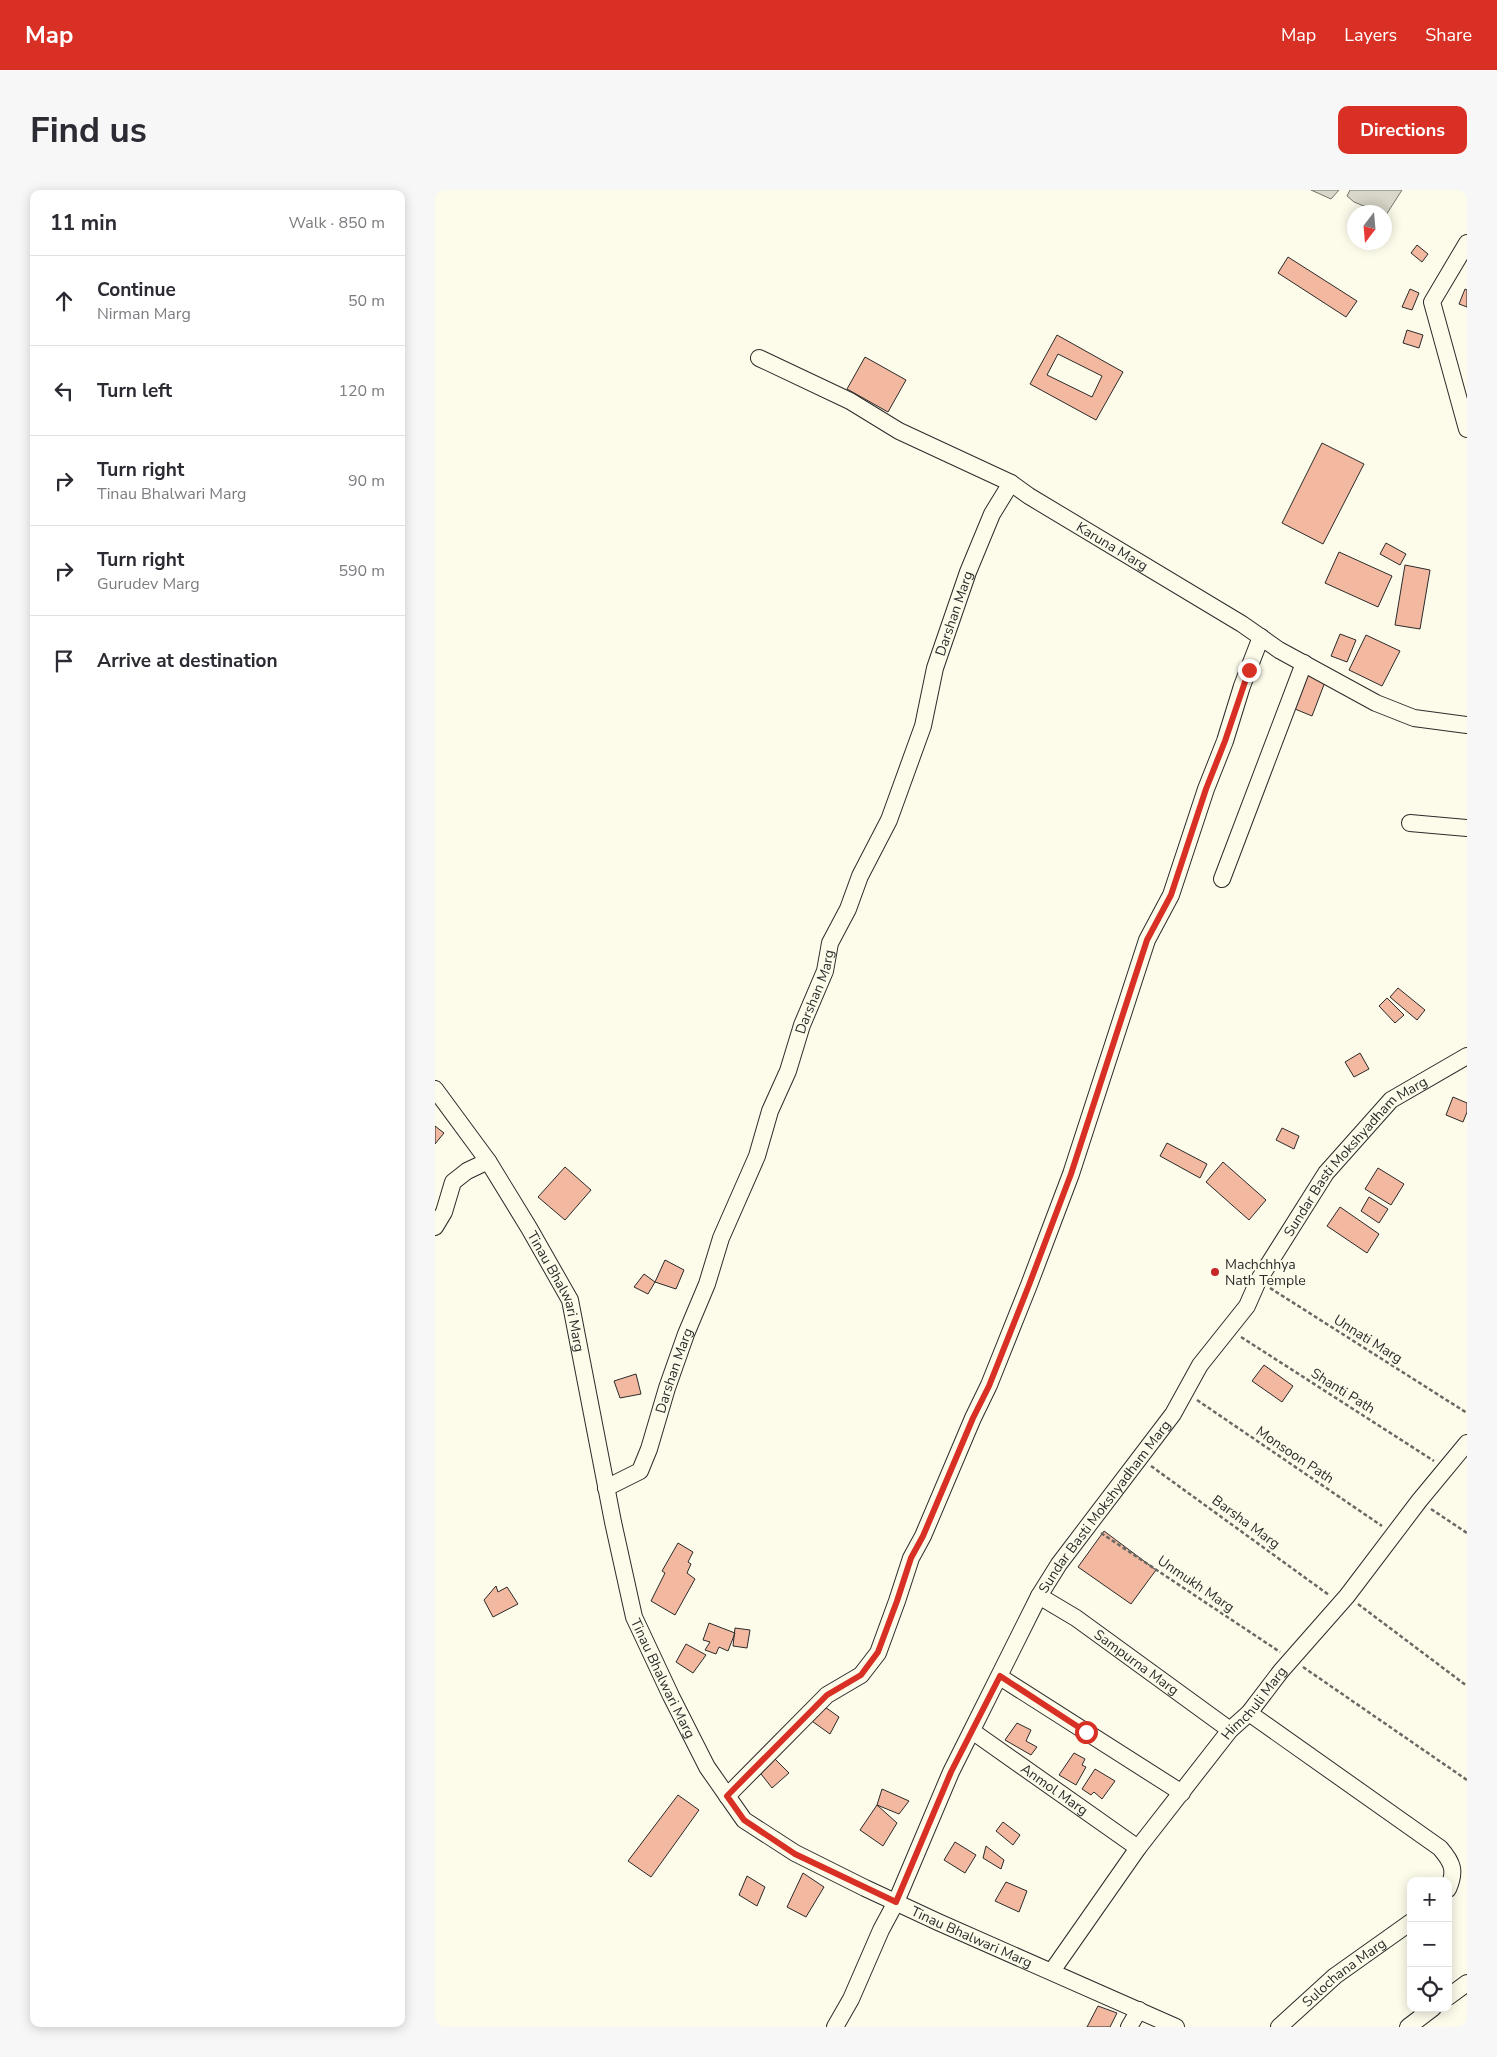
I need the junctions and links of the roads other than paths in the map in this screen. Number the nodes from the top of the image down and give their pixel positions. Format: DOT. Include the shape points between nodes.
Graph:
graph roads {
  1 [pos="1467,243"];
  2 [pos="759,358"];
  3 [pos="1467,429"];
  4 [pos="1011,483"];
  5 [pos="1261,637"];
  6 [pos="1304,663"];
  7 [pos="1467,725"];
  8 [pos="1410,823"];
  9 [pos="1467,828"];
  10 [pos="1222,879"];
  11 [pos="1467,1056"];
  12 [pos="435,1089"];
  13 [pos="488,1161"];
  14 [pos="435,1227"];
  15 [pos="1467,1443"];
  16 [pos="606,1488"];
  17 [pos="1039,1596"];
  18 [pos="1000,1676"];
  19 [pos="1249,1713"];
  20 [pos="1230,1730"];
  21 [pos="972,1731"];
  22 [pos="1182,1793"];
  23 [pos="727,1796"];
  24 [pos="1139,1848"];
  25 [pos="1451,1877"];
  26 [pos="896,1902"];
  27 [pos="1407,1925"];
  28 [pos="1052,1971"];
  29 [pos="1467,1983"];
  30 [pos="1452,1994"];
  31 [pos="1139,2010"];
  32 [pos="1428,2012"];
  33 [pos="1410,2026"];
  34 [pos="835,2027"];
  35 [pos="1129,2027"];
  36 [pos="1176,2027"];
  37 [pos="1279,2027"];
  1 -- 3 [label="street" via="1432,302"];
  2 -- 4 [label="street, Karuna Marg"];
  4 -- 5 [label="street, Karuna Marg"];
  4 -- 16 [label="street, Darshan Marg" via="992,514 968,572 935,668 923,726 889,820 830,942 825,971 770,1111 757,1156 721,1238 707,1284 685,1334 640,1471"];
  5 -- 6 [label="street, Karuna Marg"];
  5 -- 23 [label="street" via="1171,895 1147,940 1071,1174 989,1386 911,1558 878,1652 861,1675 827,1695"];
  6 -- 7 [label="street, Karuna Marg" via="1376,703 1413,718"];
  6 -- 10 [label="street"];
  8 -- 9 [label="street"];
  11 -- 17 [label="street, Sundar Basti Mokshyadham Marg" via="1391,1100 1326,1172 1258,1281 1247,1306 1200,1365 1173,1414 1088,1524"];
  12 -- 13 [label="street, Tinau Bhalwari Marg"];
  13 -- 14 [label="street" via="453,1182 444,1212"];
  13 -- 16 [label="street, Tinau Bhalwari Marg" via="570,1300"];
  15 -- 19 [label="street, Himchuli Marg" via="1344,1600"];
  16 -- 23 [label="street, Tinau Bhalwari Marg" via="635,1616 707,1767"];
  17 -- 18 [label="street, Sundar Basti Mokshyadham Marg"];
  17 -- 20 [label="street, Sampurna Marg" via="1076,1618"];
  18 -- 21 [label="street, Sundar Basti Mokshyadham Marg"];
  18 -- 22 [label="street"];
  19 -- 20 [label="street, Himchuli Marg"];
  19 -- 25 [label="street" via="1440,1848 1450,1860"];
  20 -- 22 [label="street, Himchuli Marg"];
  21 -- 24 [label="street, Anmol Marg"];
  21 -- 26 [label="street, Sundar Basti Mokshyadham Marg" via="951,1772"];
  22 -- 24 [label="street, Himchuli Marg"];
  23 -- 26 [label="street, Tinau Bhalwari Marg" via="744,1820 795,1854"];
  24 -- 28 [label="street, Himchuli Marg"];
  26 -- 28 [label="street, Tinau Bhalwari Marg"];
  26 -- 34 [label="street, Sundar Basti Mokshyadham Marg"];
  27 -- 37 [label="street, Sulochana Marg" via="1335,1976"];
  28 -- 31 [label="street, Tinau Bhalwari Marg"];
  29 -- 30 [label="street"];
  31 -- 35 [label="street"];
  31 -- 36 [label="street, Tinau Bhalwari Marg"];
  32 -- 33 [label="street"];
}
